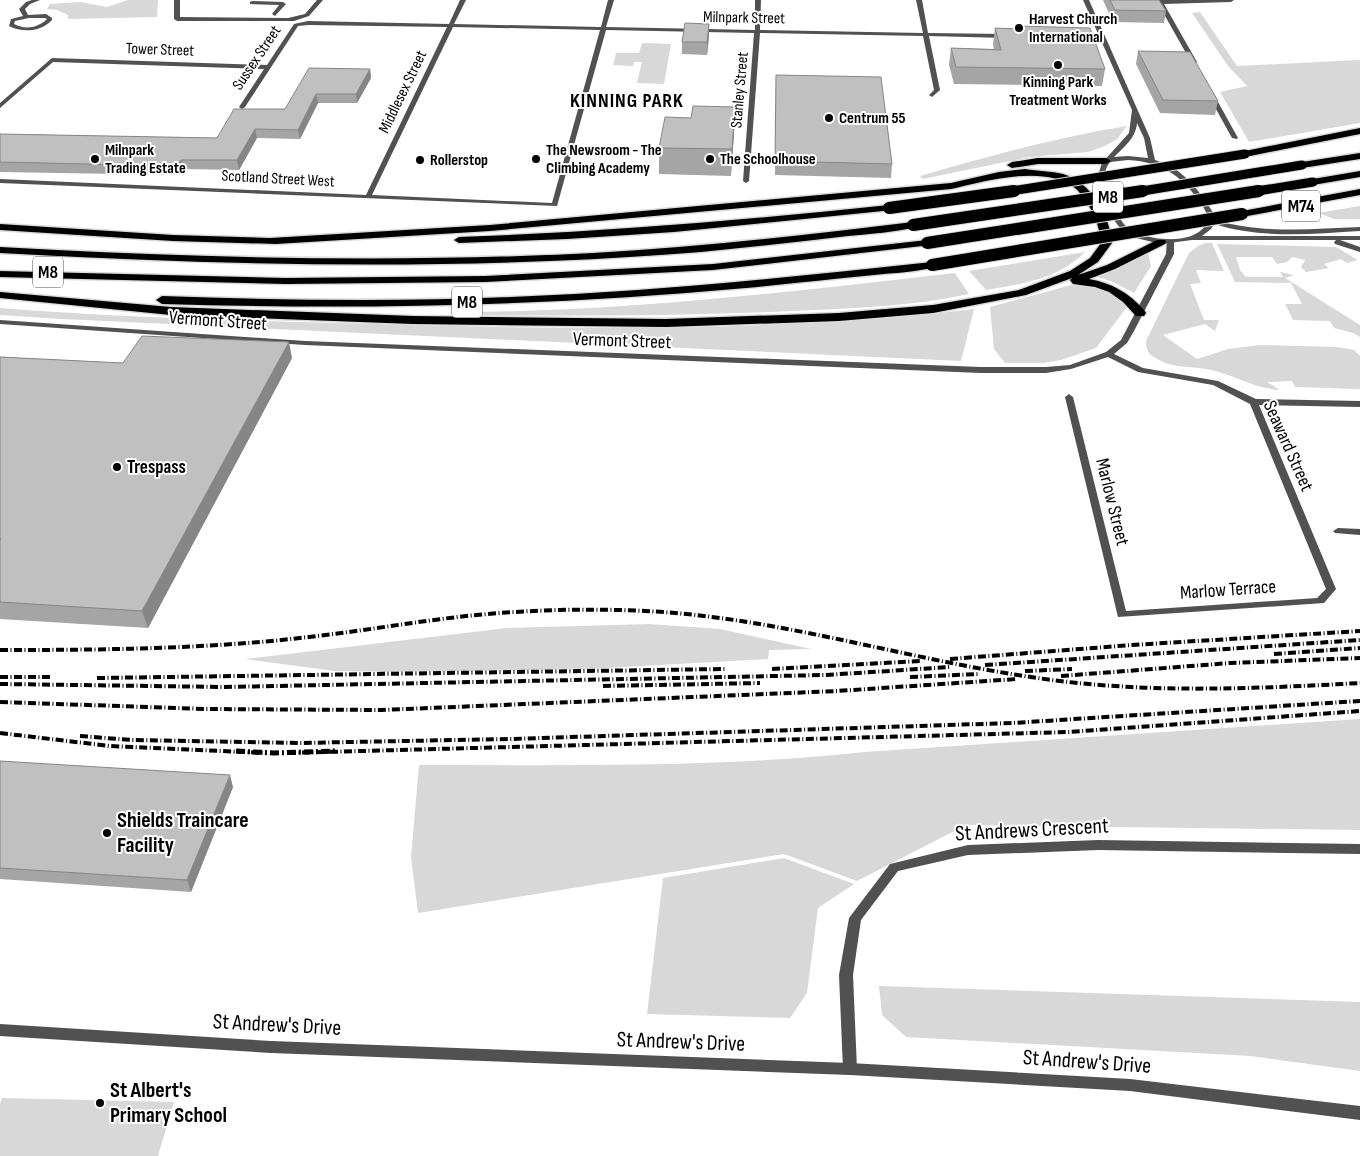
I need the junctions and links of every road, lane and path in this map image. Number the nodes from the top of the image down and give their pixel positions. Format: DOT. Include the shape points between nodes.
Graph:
graph roads {
  1 [pos="37,0"];
  2 [pos="177,0"];
  3 [pos="320,0"];
  4 [pos="463,0"];
  5 [pos="611,0"];
  6 [pos="758,0"];
  7 [pos="918,0"];
  8 [pos="1086,0"];
  9 [pos="1232,0"];
  10 [pos="1160,1"];
  11 [pos="253,2"];
  12 [pos="275,14"];
  13 [pos="26,16"];
  14 [pos="240,19"];
  15 [pos="296,22"];
  16 [pos="451,25"];
  17 [pos="604,28"];
  18 [pos="758,32"];
  19 [pos="926,35"];
  20 [pos="1015,37"];
  21 [pos="1074,38"];
  22 [pos="1102,39"];
  23 [pos="1195,66"];
  24 [pos="266,67"];
  25 [pos="1208,89"];
  26 [pos="932,95"];
  27 [pos="0,106"];
  28 [pos="242,107"];
  29 [pos="1134,111"];
  30 [pos="1358,134"];
  31 [pos="1236,138"];
  32 [pos="1360,156"];
  33 [pos="1108,161"];
  34 [pos="1152,162"];
  35 [pos="1360,174"];
  36 [pos="0,181"];
  37 [pos="746,181"];
  38 [pos="1360,192"];
  39 [pos="851,194"];
  40 [pos="368,197"];
  41 [pos="1360,197"];
  42 [pos="1242,214"];
  43 [pos="1212,221"];
  44 [pos="0,227"];
  45 [pos="1360,229"];
  46 [pos="1190,238"];
  47 [pos="1360,238"];
  48 [pos="267,240"];
  49 [pos="1325,240"];
  50 [pos="1165,241"];
  51 [pos="0,250"];
  52 [pos="1360,250"];
  53 [pos="0,268"];
  54 [pos="0,274"];
  55 [pos="95,276"];
  56 [pos="1070,282"];
  57 [pos="1040,288"];
  58 [pos="0,294"];
  59 [pos="1140,313"];
  60 [pos="0,322"];
  61 [pos="1109,354"];
  62 [pos="1069,397"];
  63 [pos="1254,402"];
  64 [pos="1360,404"];
  65 [pos="1338,531"];
  66 [pos="1360,532"];
  67 [pos="1331,588"];
  68 [pos="1122,615"];
  69 [pos="1360,849"];
  70 [pos="0,1030"];
  71 [pos="850,1069"];
  72 [pos="1360,1113"];
  1 -- 13 [label="street" via="24,6 22,12"];
  2 -- 14 [label="street, Milnpark Street" via="176,18"];
  3 -- 15 [label="street, Sussex Street" via="311,14"];
  4 -- 16 [label="street, Middlesex Street"];
  5 -- 17 [label="street"];
  6 -- 18 [label="street, Stanley Street"];
  7 -- 19 [label="street"];
  8 -- 22 [label="street"];
  9 -- 10 [label="street"];
  10 -- 23 [label="street"];
  11 -- 12 [label="street" via="283,4"];
  11 -- 14 [label="street"];
  13 -- 13 [label="street" via="41,15 50,19 47,24 30,28 11,25 13,20"];
  14 -- 15 [label="street, Milnpark Street"];
  15 -- 16 [label="street, Milnpark Street"];
  15 -- 24 [label="street, Sussex Street"];
  16 -- 17 [label="street, Milnpark Street"];
  16 -- 40 [label="street, Middlesex Street"];
  17 -- 18 [label="street, Milnpark Street"];
  17 -- 40 [label="street, Scotland Street West" via="555,205"];
  18 -- 19 [label="street, Milnpark Street"];
  18 -- 37 [label="street, Stanley Street"];
  19 -- 20 [label="street, Milnpark Street"];
  19 -- 26 [label="street" via="937,90"];
  21 -- 22 [label="street"];
  22 -- 29 [label="street"];
  24 -- 27 [label="street, Tower Street" via="52,60"];
  24 -- 28 [label="street, Sussex Street"];
  25 -- 31 [label="street"];
  29 -- 33 [label="street" via="1133,132"];
  29 -- 34 [label="street" via="1147,138"];
  30 -- 48 [label="highway, M8, bridge" via="1035,188 725,226 554,237"];
  32 -- 51 [label="highway, M8, bridge" via="1040,208 913,225 785,241 593,256 358,262 200,261"];
  33 -- 34 [label="street" via="1133,158"];
  33 -- 39 [label="highway, M8" via="1038,161"];
  33 -- 50 [label="street" via="1101,172 1102,188 1120,223 1134,233"];
  34 -- 43 [label="street" via="1182,176 1196,190"];
  35 -- 55 [label="highway, M8, bridge" via="927,243 713,266 485,279 286,281"];
  36 -- 40 [label="street, Scotland Street West"];
  38 -- 42 [label="highway, M8"];
  39 -- 48 [label="highway, M8" via="490,228"];
  39 -- 57 [label="highway" via="951,186 1025,172 1062,178 1079,186 1094,206 1106,232 1107,243 1084,267"];
  41 -- 42 [label="highway, M74"];
  42 -- 58 [label="highway, M8, bridge" via="932,265 623,295 406,303 227,302"];
  43 -- 45 [label="street" via="1241,230"];
  43 -- 46 [label="street" via="1206,231"];
  44 -- 48 [label="highway, M8" via="173,238"];
  46 -- 49 [label="street"];
  46 -- 50 [label="street"];
  47 -- 49 [label="street"];
  49 -- 52 [label="street"];
  50 -- 56 [label="highway"];
  50 -- 59 [label="street, Vermont Street" via="1170,254"];
  53 -- 55 [label="highway, M8"];
  54 -- 55 [label="highway"];
  56 -- 57 [label="highway"];
  56 -- 59 [label="highway" via="1109,287 1128,299"];
  57 -- 58 [label="highway" via="933,310 666,323 412,320 171,310"];
  59 -- 61 [label="street, Vermont Street" via="1124,340"];
  60 -- 61 [label="street, Vermont Street" via="305,343 1014,371 1071,367"];
  61 -- 63 [label="street, Seaward Street" via="1141,370 1214,383"];
  62 -- 68 [label="street, Marlow Street"];
  63 -- 64 [label="street"];
  63 -- 67 [label="street, Seaward Street"];
  65 -- 66 [label="street"];
  67 -- 68 [label="street, Marlow Terrace" via="1320,601"];
  69 -- 71 [label="street, St Andrews Crescent" via="1098,846 977,850 894,867 855,918 846,975"];
  70 -- 71 [label="street, St Andrew's Drive" via="280,1047"];
  71 -- 72 [label="street, St Andrew's Drive" via="1130,1085"];
}
